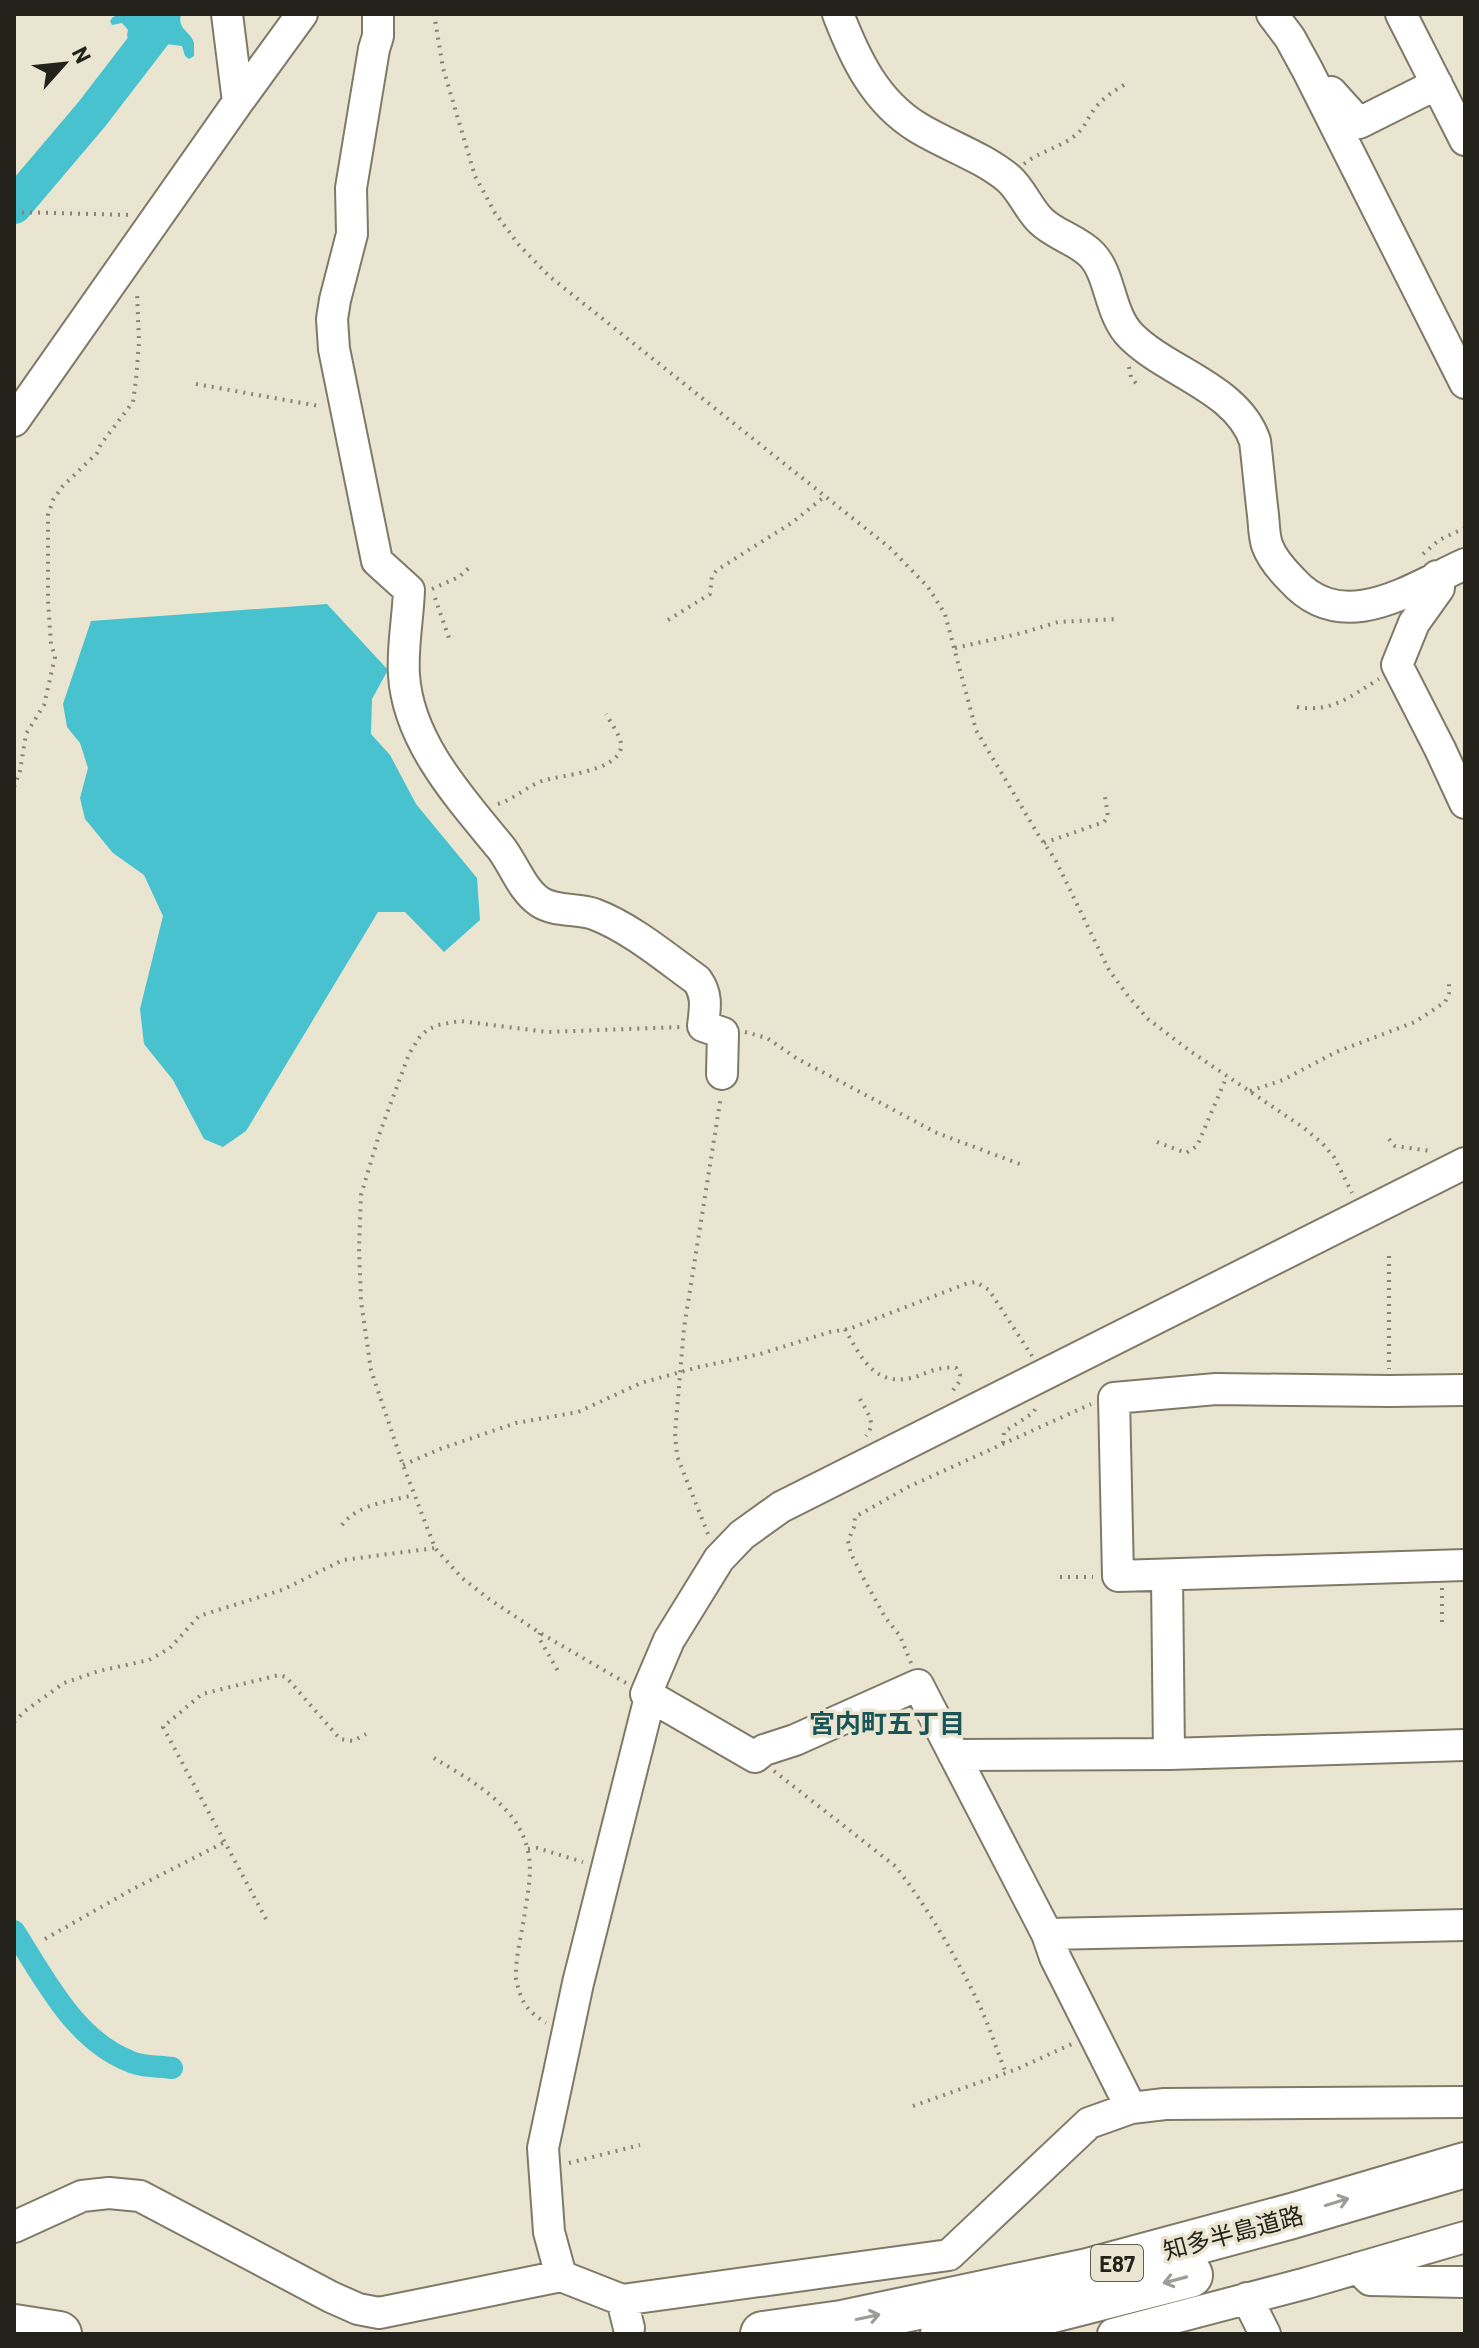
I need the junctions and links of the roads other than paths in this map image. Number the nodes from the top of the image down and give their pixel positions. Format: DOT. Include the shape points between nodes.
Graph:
graph roads {
  1 [pos="227,14"];
  2 [pos="302,14"];
  3 [pos="378,14"];
  4 [pos="838,14"];
  5 [pos="1272,14"];
  6 [pos="1401,14"];
  7 [pos="1314,83"];
  8 [pos="1448,83"];
  9 [pos="238,102"];
  10 [pos="1465,140"];
  11 [pos="1465,383"];
  12 [pos="14,421"];
  13 [pos="1465,564"];
  14 [pos="1437,576"];
  15 [pos="1465,803"];
  16 [pos="722,1074"];
  17 [pos="1465,1163"];
  18 [pos="1465,1390"];
  19 [pos="1453,1565"];
  20 [pos="1167,1576"];
  21 [pos="648,1696"];
  22 [pos="1465,1745"];
  23 [pos="1169,1754"];
  24 [pos="954,1755"];
  25 [pos="1465,1925"];
  26 [pos="1047,1934"];
  27 [pos="1465,2102"];
  28 [pos="1131,2108"];
  29 [pos="1465,2165"];
  30 [pos="1465,2196"];
  31 [pos="14,2227"];
  32 [pos="1465,2237"];
  33 [pos="1358,2268"];
  34 [pos="561,2276"];
  35 [pos="1465,2282"];
  36 [pos="1247,2298"];
  37 [pos="14,2327"];
  38 [pos="59,2334"];
  39 [pos="763,2334"];
  40 [pos="943,2334"];
  41 [pos="1113,2334"];
  42 [pos="1265,2334"];
  1 -- 9 [label="street"];
  2 -- 9 [label="street"];
  3 -- 16 [label="street" via="351,188 352,234 332,319 377,561 421,590 404,678 411,714 438,769 507,855 529,892 550,906 593,914 624,929 697,980 706,998"];
  4 -- 14 [label="street" via="854,55 887,103 915,126 1008,178 1041,221 1097,260 1119,321 1130,335 1250,425 1267,544 1296,585 1326,605 1354,609"];
  5 -- 7 [label="street"];
  6 -- 8 [label="street"];
  7 -- 8 [label="street" via="1322,83 1359,123"];
  7 -- 11 [label="street"];
  8 -- 10 [label="street"];
  9 -- 12 [label="street"];
  13 -- 14 [label="street"];
  14 -- 15 [label="street" via="1439,588 1414,623 1397,665"];
  17 -- 21 [label="street" via="781,1507 719,1559 669,1640"];
  18 -- 20 [label="street" via="1216,1389 1114,1398 1118,1576"];
  19 -- 20 [label="street"];
  20 -- 23 [label="street"];
  21 -- 24 [label="street" via="755,1757 918,1685"];
  21 -- 34 [label="street" via="543,2148 549,2232"];
  22 -- 23 [label="street"];
  23 -- 24 [label="street"];
  24 -- 26 [label="street"];
  25 -- 26 [label="street"];
  26 -- 28 [label="street"];
  27 -- 28 [label="street"];
  28 -- 34 [label="street" via="1089,2123 949,2255 943,2269 626,2314"];
  39 -- 29 [label="highway, 知多半島道路 / E87, one-way" via="842,2323 1088,2271"];
  30 -- 40 [label="highway, 知多半島道路 / E87, one-way" via="1123,2294"];
  31 -- 34 [label="street" via="82,2196 140,2196 331,2297 379,2313"];
  32 -- 33 [label="street"];
  33 -- 35 [label="street" via="1370,2280"];
  33 -- 36 [label="street"];
  36 -- 41 [label="street"];
  36 -- 42 [label="street"];
  37 -- 38 [label="highway"];
}
